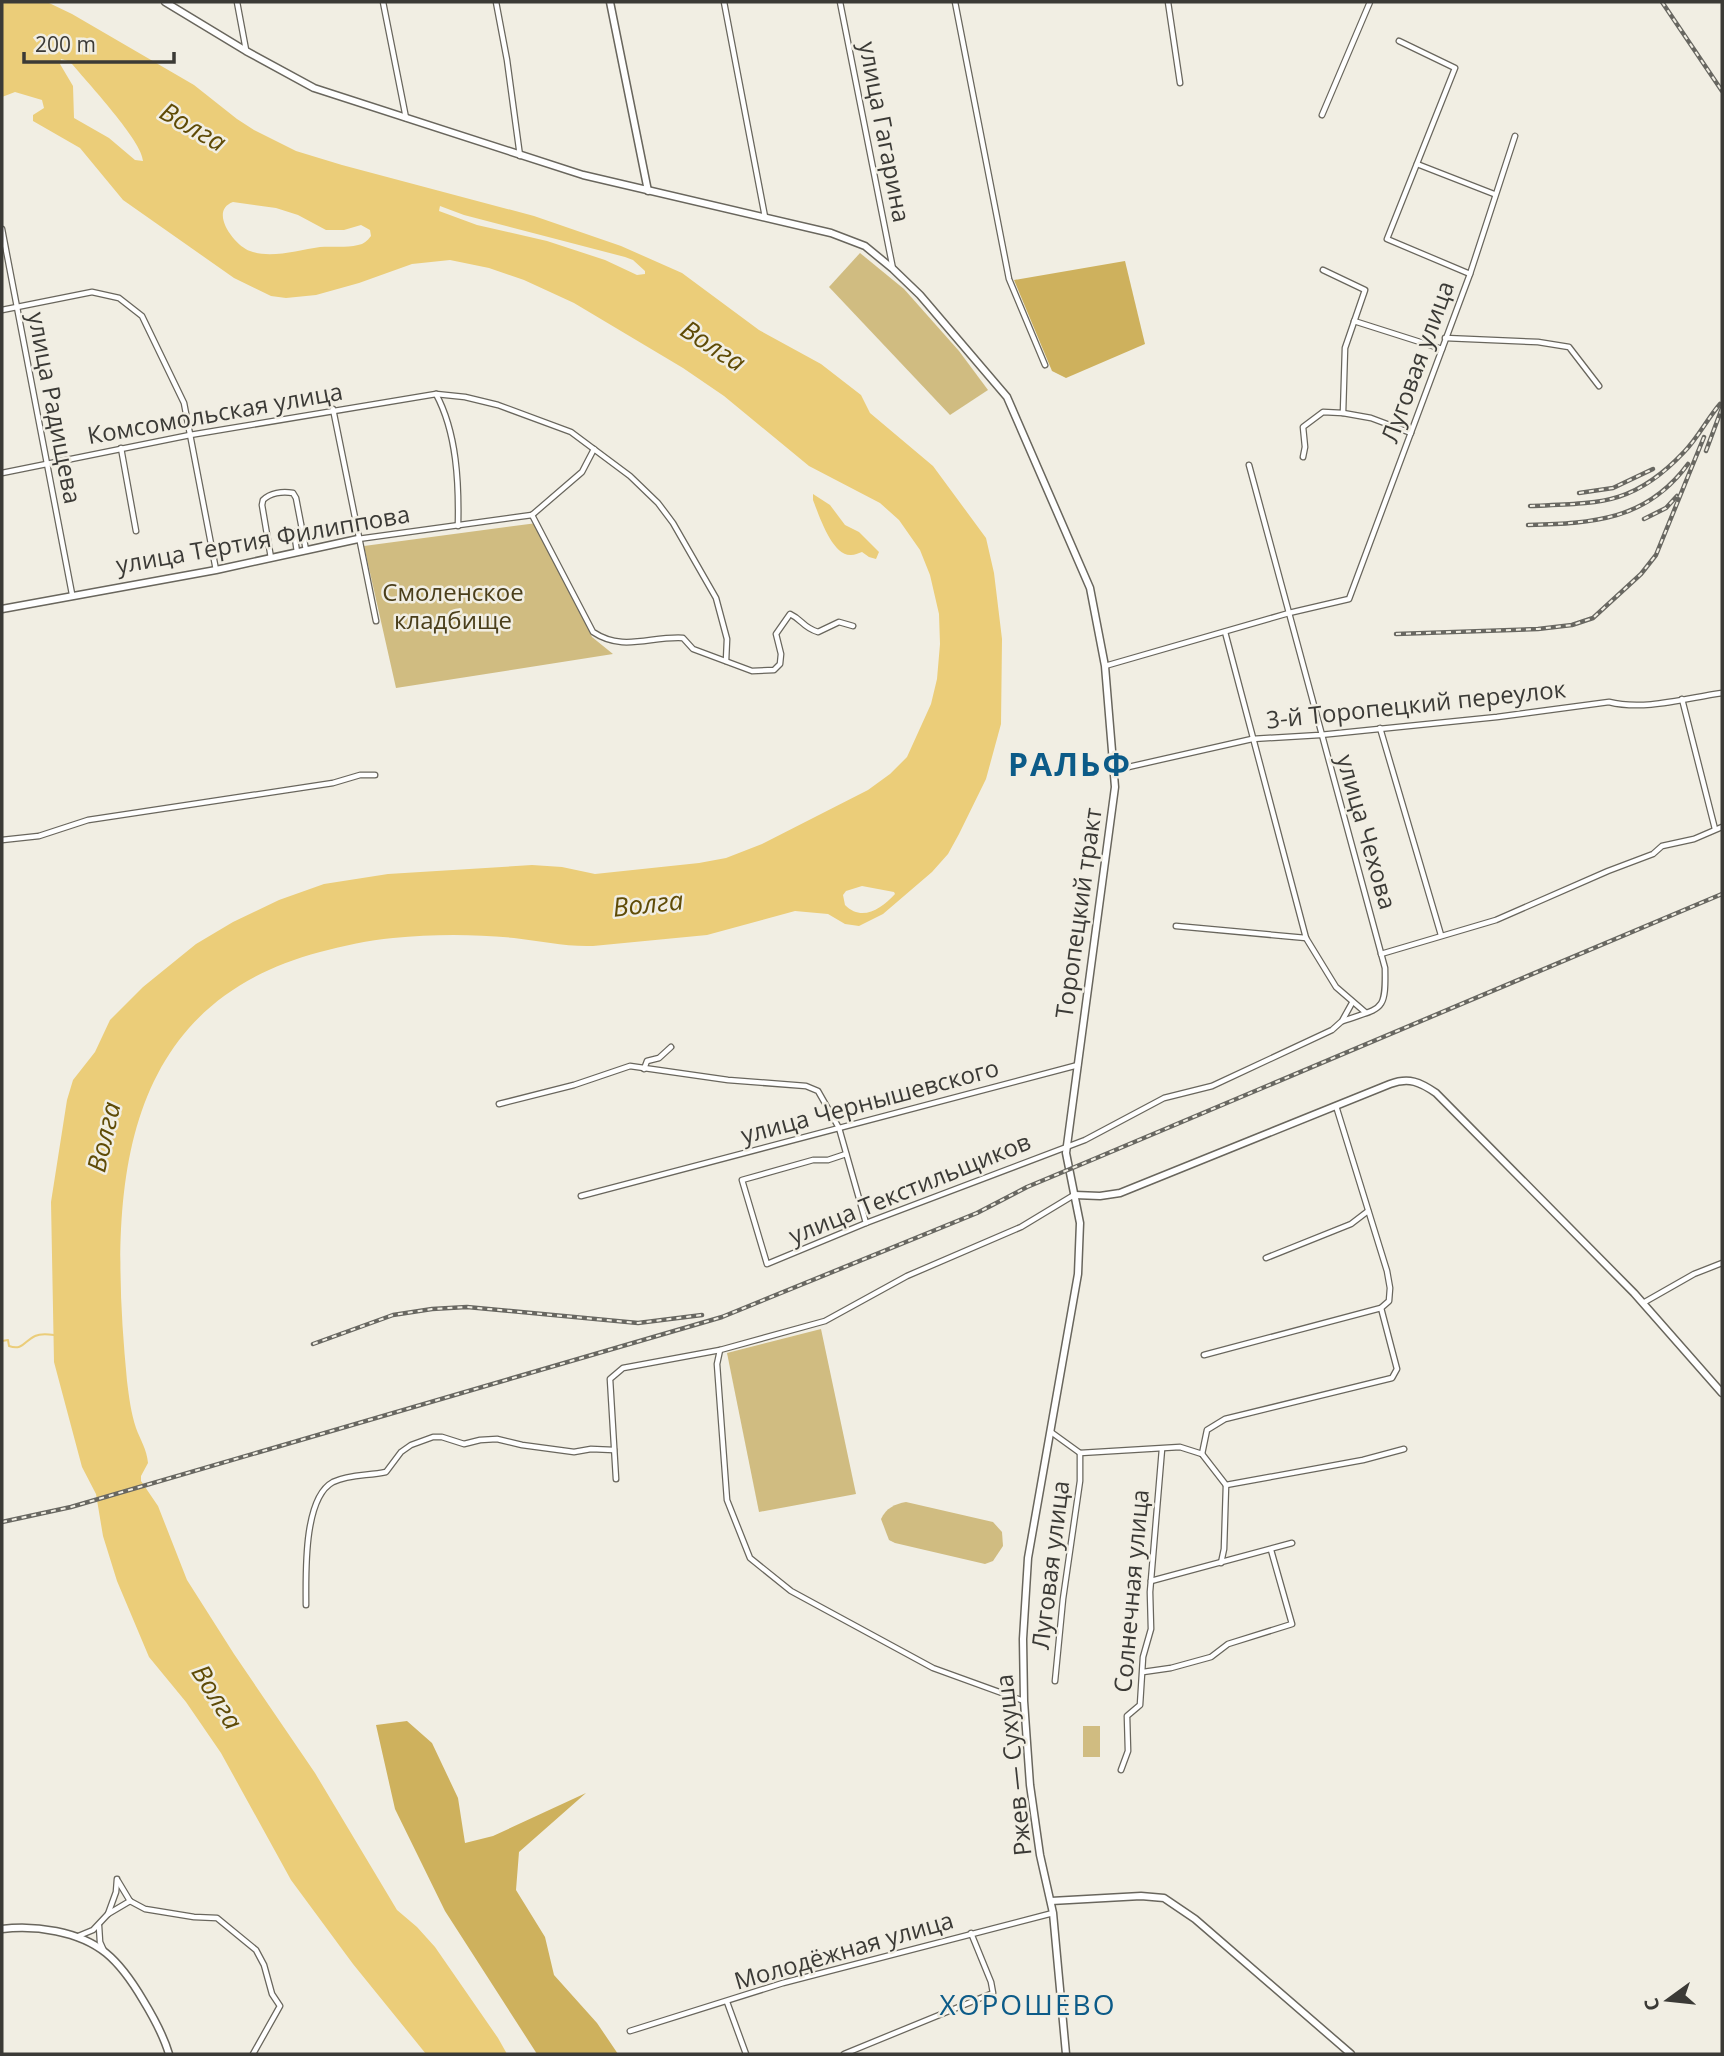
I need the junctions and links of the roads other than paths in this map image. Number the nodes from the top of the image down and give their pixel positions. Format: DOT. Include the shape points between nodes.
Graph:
graph roads {
  1 [pos="165,2"];
  2 [pos="237,2"];
  3 [pos="383,2"];
  4 [pos="496,2"];
  5 [pos="610,2"];
  6 [pos="724,2"];
  7 [pos="840,2"];
  8 [pos="955,2"];
  9 [pos="1168,2"];
  10 [pos="1370,2"];
  11 [pos="1399,41"];
  12 [pos="246,51"];
  13 [pos="1180,83"];
  14 [pos="1322,115"];
  15 [pos="406,119"];
  16 [pos="1515,136"];
  17 [pos="520,156"];
  18 [pos="1417,164"];
  19 [pos="648,191"];
  20 [pos="1494,194"];
  21 [pos="765,218"];
  22 [pos="2,229"];
  23 [pos="893,270"];
  24 [pos="1323,270"];
  25 [pos="1470,274"];
  26 [pos="17,307"];
  27 [pos="2,310"];
  28 [pos="1354,321"];
  29 [pos="1445,338"];
  30 [pos="1441,349"];
  31 [pos="1045,365"];
  32 [pos="1599,386"];
  33 [pos="436,394"];
  34 [pos="333,410"];
  35 [pos="1343,413"];
  36 [pos="1411,433"];
  37 [pos="190,435"];
  38 [pos="121,448"];
  39 [pos="594,449"];
  40 [pos="1303,457"];
  41 [pos="47,463"];
  42 [pos="1249,465"];
  43 [pos="2,473"];
  44 [pos="532,515"];
  45 [pos="458,527"];
  46 [pos="136,531"];
  47 [pos="294,532"];
  48 [pos="358,539"];
  49 [pos="306,550"];
  50 [pos="297,552"];
  51 [pos="271,558"];
  52 [pos="216,570"];
  53 [pos="72,594"];
  54 [pos="2,609"];
  55 [pos="1289,613"];
  56 [pos="376,621"];
  57 [pos="853,625"];
  58 [pos="1225,632"];
  59 [pos="726,662"];
  60 [pos="1105,666"];
  61 [pos="1722,693"];
  62 [pos="1682,699"];
  63 [pos="1380,728"];
  64 [pos="1320,735"];
  65 [pos="1252,739"];
  66 [pos="1115,770"];
  67 [pos="374,775"];
  68 [pos="1722,827"];
  69 [pos="1715,829"];
  70 [pos="2,840"];
  71 [pos="1176,926"];
  72 [pos="1441,935"];
  73 [pos="1307,938"];
  74 [pos="1381,954"];
  75 [pos="1352,1003"];
  76 [pos="1366,1012"];
  77 [pos="1342,1021"];
  78 [pos="671,1047"];
  79 [pos="1078,1065"];
  80 [pos="644,1069"];
  81 [pos="499,1104"];
  82 [pos="1336,1105"];
  83 [pos="839,1128"];
  84 [pos="1067,1147"];
  85 [pos="846,1154"];
  86 [pos="1075,1195"];
  87 [pos="581,1196"];
  88 [pos="1368,1211"];
  89 [pos="866,1223"];
  90 [pos="1266,1258"];
  91 [pos="1722,1263"];
  92 [pos="1643,1303"];
  93 [pos="1381,1308"];
  94 [pos="720,1350"];
  95 [pos="1204,1355"];
  96 [pos="1722,1393"];
  97 [pos="1051,1432"];
  98 [pos="1162,1449"];
  99 [pos="1404,1449"];
  100 [pos="614,1450"];
  101 [pos="1080,1452"];
  102 [pos="1202,1454"];
  103 [pos="616,1479"];
  104 [pos="1226,1485"];
  105 [pos="1292,1543"];
  106 [pos="1271,1550"];
  107 [pos="1220,1564"];
  108 [pos="1150,1581"];
  109 [pos="306,1605"];
  110 [pos="1143,1672"];
  111 [pos="1055,1681"];
  112 [pos="1024,1701"];
  113 [pos="1121,1770"];
  114 [pos="1051,1900"];
  115 [pos="130,1901"];
  116 [pos="1054,1913"];
  117 [pos="108,1914"];
  118 [pos="99,1925"];
  119 [pos="2,1929"];
  120 [pos="971,1933"];
  121 [pos="74,1938"];
  122 [pos="104,1952"];
  123 [pos="727,2002"];
  124 [pos="630,2031"];
  125 [pos="169,2054"];
  126 [pos="253,2054"];
  127 [pos="746,2054"];
  128 [pos="844,2054"];
  129 [pos="1066,2054"];
  130 [pos="1351,2054"];
  1 -- 12 [label="main road, Торопецкий тракт"];
  2 -- 12 [label="street"];
  3 -- 15 [label="street"];
  4 -- 17 [label="street"];
  5 -- 19 [label="main road"];
  6 -- 21 [label="street"];
  7 -- 23 [label="street, улица Гагарина"];
  8 -- 31 [label="street" via="1009,279"];
  9 -- 13 [label="street"];
  10 -- 14 [label="street"];
  11 -- 18 [label="street" via="1455,68"];
  12 -- 15 [label="main road, Торопецкий тракт" via="314,88"];
  15 -- 17 [label="main road, Торопецкий тракт"];
  16 -- 20 [label="street, Луговая улица"];
  17 -- 19 [label="main road, Торопецкий тракт"];
  18 -- 20 [label="street"];
  18 -- 25 [label="street" via="1387,239"];
  19 -- 21 [label="main road, Торопецкий тракт"];
  20 -- 25 [label="street, Луговая улица"];
  21 -- 23 [label="main road, Торопецкий тракт" via="865,246"];
  22 -- 26 [label="street, улица Радищева"];
  23 -- 60 [label="main road, Торопецкий тракт" via="1007,397 1090,588"];
  24 -- 28 [label="street" via="1365,290"];
  25 -- 29 [label="street, Луговая улица"];
  26 -- 27 [label="street"];
  26 -- 37 [label="street" via="92,292 119,298 142,316 184,403"];
  26 -- 41 [label="street, улица Радищева"];
  28 -- 30 [label="street"];
  28 -- 35 [label="street" via="1345,348"];
  29 -- 30 [label="street, Луговая улица"];
  29 -- 32 [label="street" via="1569,346"];
  30 -- 36 [label="street, Луговая улица"];
  33 -- 34 [label="street, Комсомольская улица"];
  33 -- 39 [label="street, Комсомольская улица" via="498,405 571,432"];
  33 -- 45 [label="street" via="444,409 453,453"];
  34 -- 37 [label="street, Комсомольская улица"];
  34 -- 48 [label="street"];
  35 -- 36 [label="street"];
  35 -- 40 [label="street" via="1323,412 1303,427"];
  36 -- 55 [label="street, Луговая улица" via="1349,599"];
  37 -- 38 [label="street, Комсомольская улица"];
  37 -- 52 [label="street"];
  38 -- 41 [label="street, Комсомольская улица"];
  38 -- 46 [label="street"];
  39 -- 44 [label="street" via="582,472"];
  39 -- 59 [label="street, Комсомольская улица" via="649,494 673,523 716,598 727,639"];
  41 -- 43 [label="street, Комсомольская улица"];
  41 -- 53 [label="street, улица Радищева"];
  42 -- 55 [label="street, улица Чехова"];
  44 -- 45 [label="street, улица Тертия Филиппова"];
  44 -- 59 [label="street" via="593,632 619,643 683,638 693,649"];
  45 -- 48 [label="street, улица Тертия Филиппова"];
  47 -- 50 [label="street"];
  48 -- 49 [label="main road, улица Тертия Филиппова"];
  48 -- 56 [label="street"];
  49 -- 50 [label="main road, улица Тертия Филиппова"];
  49 -- 51 [label="street" via="293,493 272,494 262,500"];
  50 -- 51 [label="main road, улица Тертия Филиппова"];
  51 -- 52 [label="main road, улица Тертия Филиппова"];
  52 -- 53 [label="main road, улица Тертия Филиппова"];
  53 -- 54 [label="main road, улица Тертия Филиппова"];
  55 -- 58 [label="street"];
  55 -- 64 [label="street, улица Чехова"];
  57 -- 59 [label="street" via="839,622 818,632 790,614 776,634 780,664 774,670 752,671"];
  58 -- 60 [label="street"];
  58 -- 65 [label="street"];
  60 -- 66 [label="main road, Торопецкий тракт"];
  61 -- 62 [label="street, 3-й Торопецкий переулок"];
  62 -- 63 [label="street, 3-й Торопецкий переулок" via="1625,706 1609,702"];
  62 -- 69 [label="street"];
  63 -- 64 [label="street, 3-й Торопецкий переулок"];
  63 -- 72 [label="street"];
  64 -- 65 [label="street, 3-й Торопецкий переулок"];
  64 -- 74 [label="street, улица Чехова"];
  65 -- 66 [label="street, 3-й Торопецкий переулок"];
  65 -- 73 [label="street"];
  66 -- 79 [label="main road, Торопецкий тракт"];
  67 -- 70 [label="street" via="88,820 39,836"];
  68 -- 69 [label="street"];
  69 -- 72 [label="street" via="1662,846 1653,854 1496,920"];
  71 -- 73 [label="street"];
  72 -- 74 [label="street"];
  73 -- 75 [label="street" via="1336,987"];
  74 -- 76 [label="street, улица Чехова" via="1385,998 1378,1009"];
  75 -- 76 [label="street"];
  75 -- 77 [label="street"];
  76 -- 77 [label="street"];
  77 -- 84 [label="street, улица Текстильщиков" via="1317,1039 1212,1086 1164,1098"];
  78 -- 80 [label="street" via="647,1061"];
  79 -- 83 [label="street, улица Чернышевского"];
  79 -- 84 [label="main road, Торопецкий тракт"];
  80 -- 81 [label="street" via="630,1066"];
  80 -- 83 [label="street" via="806,1087 818,1091"];
  82 -- 86 [label="main road" via="1120,1194"];
  82 -- 88 [label="street"];
  82 -- 92 [label="main road" via="1404,1080 1425,1085"];
  83 -- 85 [label="street"];
  83 -- 87 [label="street, улица Чернышевского"];
  84 -- 86 [label="main road, Торопецкий тракт"];
  84 -- 89 [label="street, улица Текстильщиков"];
  85 -- 89 [label="street"];
  85 -- 89 [label="street, улица Текстильщиков" via="742,1180 767,1264"];
  86 -- 94 [label="street" via="1021,1227 907,1276 825,1321"];
  86 -- 97 [label="main road" via="1080,1223 1078,1274"];
  88 -- 90 [label="street" via="1351,1224"];
  88 -- 93 [label="street" via="1390,1288 1389,1301"];
  91 -- 92 [label="street"];
  92 -- 96 [label="main road"];
  93 -- 95 [label="street"];
  93 -- 102 [label="street" via="1397,1369 1392,1378 1225,1419 1207,1430"];
  94 -- 100 [label="street" via="623,1368 610,1379"];
  94 -- 112 [label="street" via="717,1364 727,1500 750,1558 791,1591 933,1668"];
  97 -- 101 [label="street"];
  97 -- 112 [label="main road, Ржев — Сухуша" via="1028,1558"];
  98 -- 101 [label="street"];
  98 -- 102 [label="street" via="1180,1447"];
  98 -- 108 [label="street, Солнечная улица"];
  99 -- 104 [label="street"];
  100 -- 103 [label="street"];
  100 -- 109 [label="street" via="574,1452 497,1439 464,1444 433,1437 401,1452 386,1472 345,1477 330,1484 313,1512"];
  101 -- 111 [label="street, Луговая улица"];
  102 -- 104 [label="street"];
  104 -- 107 [label="street"];
  105 -- 106 [label="street"];
  106 -- 107 [label="street"];
  106 -- 110 [label="street" via="1292,1624 1228,1644 1211,1657"];
  107 -- 108 [label="street"];
  108 -- 110 [label="street, Солнечная улица" via="1151,1629"];
  110 -- 113 [label="street, Солнечная улица" via="1140,1705 1127,1716 1128,1751"];
  112 -- 114 [label="main road, Ржев — Сухуша" via="1034,1819"];
  114 -- 116 [label="main road, Ржев — Сухуша"];
  114 -- 130 [label="main road" via="1164,1898 1195,1919"];
  115 -- 117 [label="street"];
  115 -- 117 [label="street" via="117,1879"];
  115 -- 126 [label="street" via="145,1909 217,1918 256,1950 280,2006"];
  116 -- 120 [label="street, Молодёжная улица"];
  116 -- 129 [label="main road, Ржев — Сухуша"];
  117 -- 118 [label="street"];
  118 -- 121 [label="street"];
  118 -- 122 [label="street"];
  119 -- 121 [label="main road" via="48,1929"];
  120 -- 123 [label="street, Молодёжная улица"];
  120 -- 128 [label="street, Молодёжная улица" via="993,1993"];
  121 -- 122 [label="main road"];
  122 -- 125 [label="main road" via="132,1981"];
  123 -- 124 [label="street, Молодёжная улица"];
  123 -- 127 [label="street, Молодёжная улица"];
}
